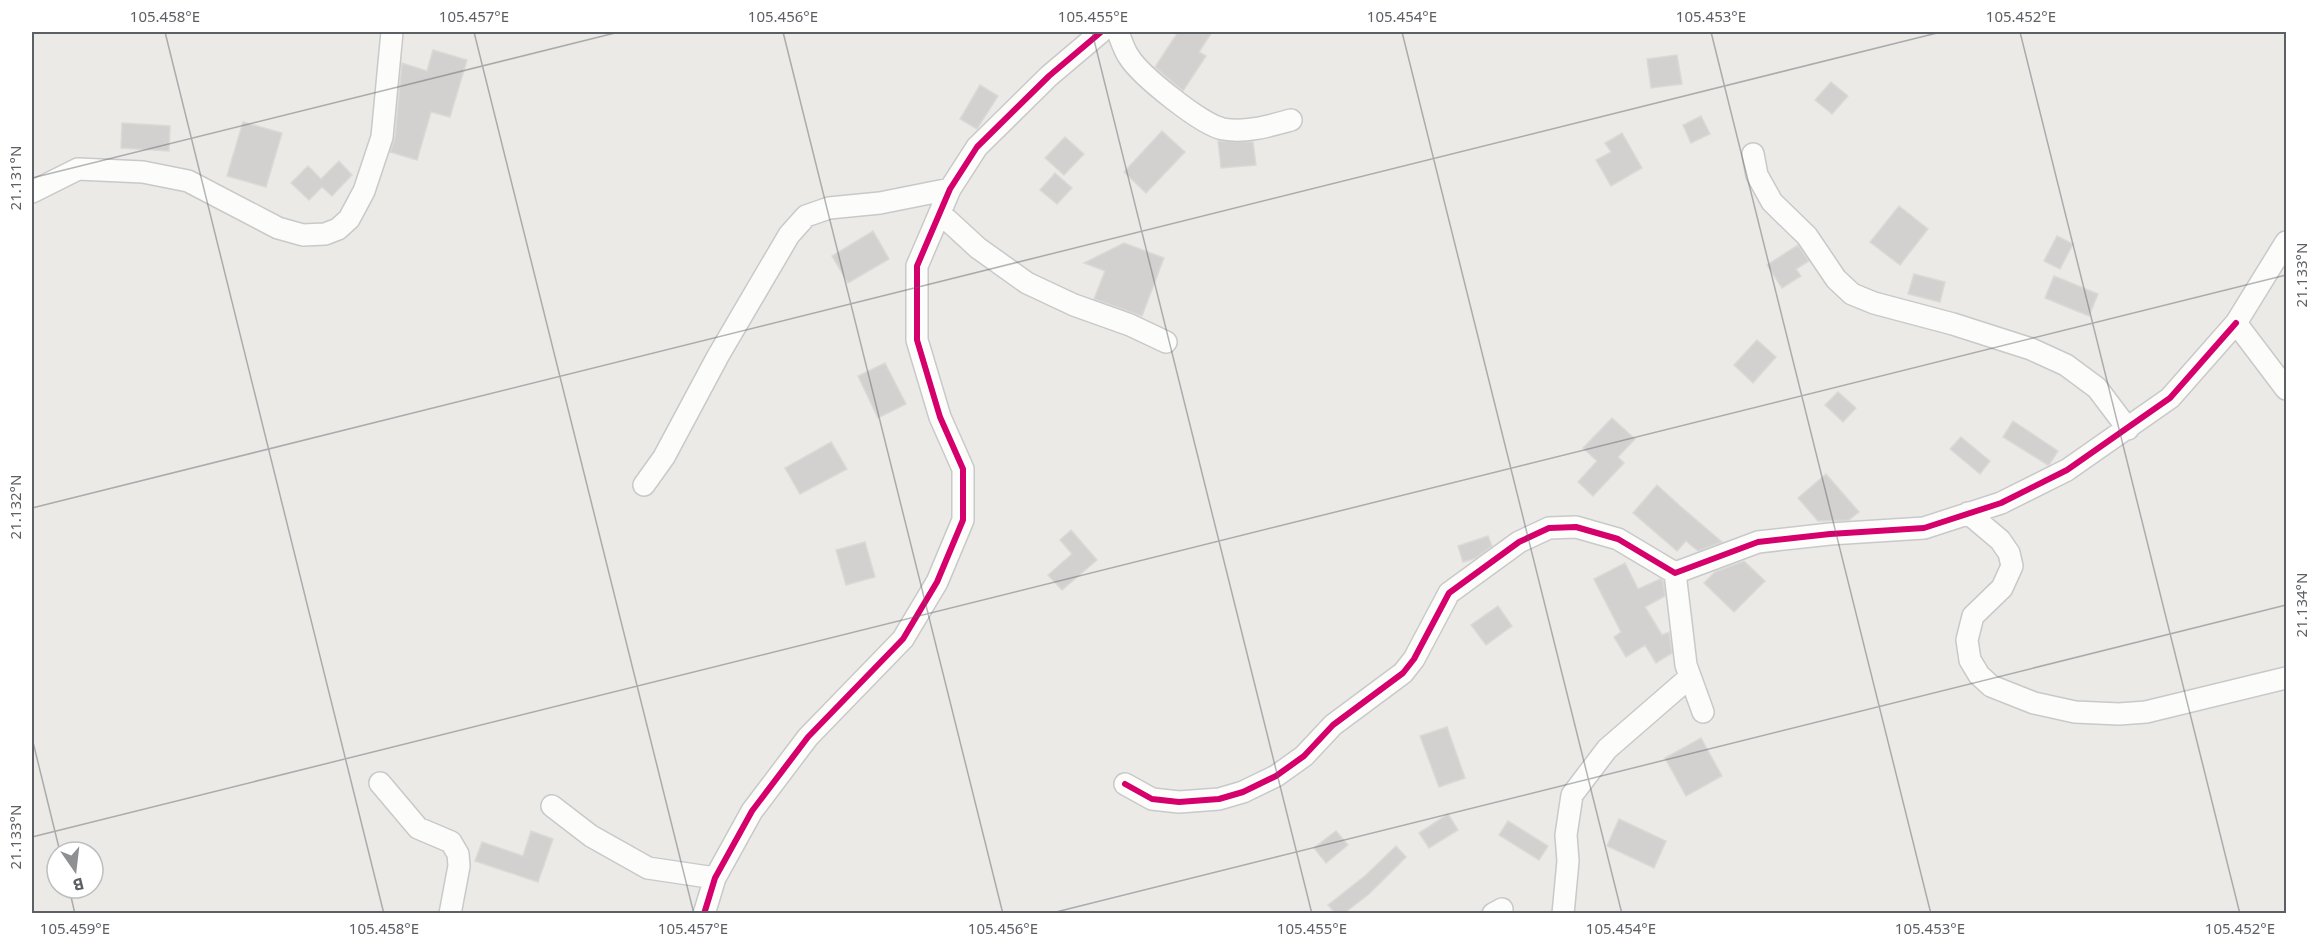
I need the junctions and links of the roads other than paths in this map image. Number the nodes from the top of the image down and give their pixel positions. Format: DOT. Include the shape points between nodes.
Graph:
graph roads {
  1 [pos="392,32"];
  2 [pos="1101,32"];
  3 [pos="1118,32"];
  4 [pos="1291,120"];
  5 [pos="1753,154"];
  6 [pos="950,189"];
  7 [pos="32,192"];
  8 [pos="941,214"];
  9 [pos="2286,242"];
  10 [pos="2236,323"];
  11 [pos="1166,342"];
  12 [pos="2286,389"];
  13 [pos="2128,429"];
  14 [pos="644,485"];
  15 [pos="1968,513"];
  16 [pos="1675,573"];
  17 [pos="1690,677"];
  18 [pos="2286,678"];
  19 [pos="1703,712"];
  20 [pos="380,783"];
  21 [pos="1125,784"];
  22 [pos="552,806"];
  23 [pos="715,878"];
  24 [pos="450,914"];
  25 [pos="704,914"];
  26 [pos="1563,914"];
  1 -- 7 [label="street" via="382,137 364,191 349,219 338,229 303,235 278,228 188,181 143,172 78,168"];
  2 -- 6 [label="street" via="976,147"];
  3 -- 4 [label="street" via="1129,57 1151,82 1186,109 1222,129 1256,130"];
  5 -- 13 [label="street" via="1757,175 1772,202 1807,236 1836,279 1852,294 2031,349 2066,365 2097,388"];
  6 -- 8 [label="street"];
  6 -- 14 [label="street" via="829,208 806,216 789,236 664,457"];
  8 -- 11 [label="street" via="978,248 1028,284"];
  8 -- 23 [label="street" via="917,266 917,340 940,417 963,469 963,520 937,582 903,639 808,737 752,811"];
  9 -- 10 [label="street"];
  10 -- 12 [label="street"];
  10 -- 13 [label="street" via="2170,398"];
  13 -- 15 [label="street" via="2067,470 2001,502"];
  15 -- 16 [label="street" via="1924,528 1758,542"];
  15 -- 18 [label="street" via="2000,540 2012,566 2002,588 1973,616 1967,640 1970,660 1991,686 2034,703 2075,712 2119,714 2146,712"];
  16 -- 17 [label="street"];
  16 -- 21 [label="street" via="1618,539 1576,527 1549,528 1519,542 1449,593 1403,674 1333,725 1304,756 1276,776 1219,799 1179,802 1152,799"];
  17 -- 19 [label="street"];
  17 -- 26 [label="street" via="1607,749 1572,795"];
  20 -- 24 [label="street" via="418,828 451,842 458,854"];
  22 -- 23 [label="street" via="591,836 648,868"];
  23 -- 25 [label="street"];
}
